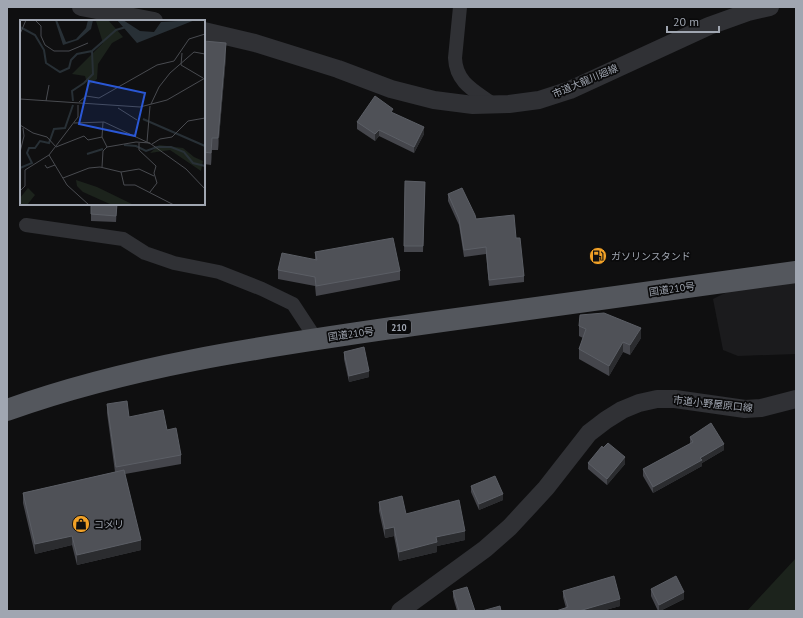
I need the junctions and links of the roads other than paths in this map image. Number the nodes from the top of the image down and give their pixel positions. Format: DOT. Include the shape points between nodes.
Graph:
graph roads {
  1 [pos="81,7"];
  2 [pos="460,7"];
  3 [pos="770,7"];
  4 [pos="149,20"];
  5 [pos="205,31"];
  6 [pos="493,104"];
  7 [pos="26,225"];
  8 [pos="796,272"];
  9 [pos="316,339"];
  10 [pos="796,400"];
  11 [pos="7,410"];
  12 [pos="400,611"];
  1 -- 4 [label="street"];
  2 -- 6 [label="street" via="455,58 458,74 462,81"];
  3 -- 6 [label="street, 市道大龍川廻線" via="709,26 570,90 539,100"];
  5 -- 6 [label="street, 市道大龍川廻線" via="299,56 391,89 434,100 474,105"];
  7 -- 9 [label="street" via="123,239 145,253 241,280 293,304"];
  8 -- 9 [label="highway, 国道210号 / 210"];
  9 -- 11 [label="highway, 国道210号 / 210" via="173,363 77,388"];
  10 -- 12 [label="street, 市道小野屋原口線" via="745,409 675,399 657,400 639,403 622,410 589,433 546,488 510,527"];
}
